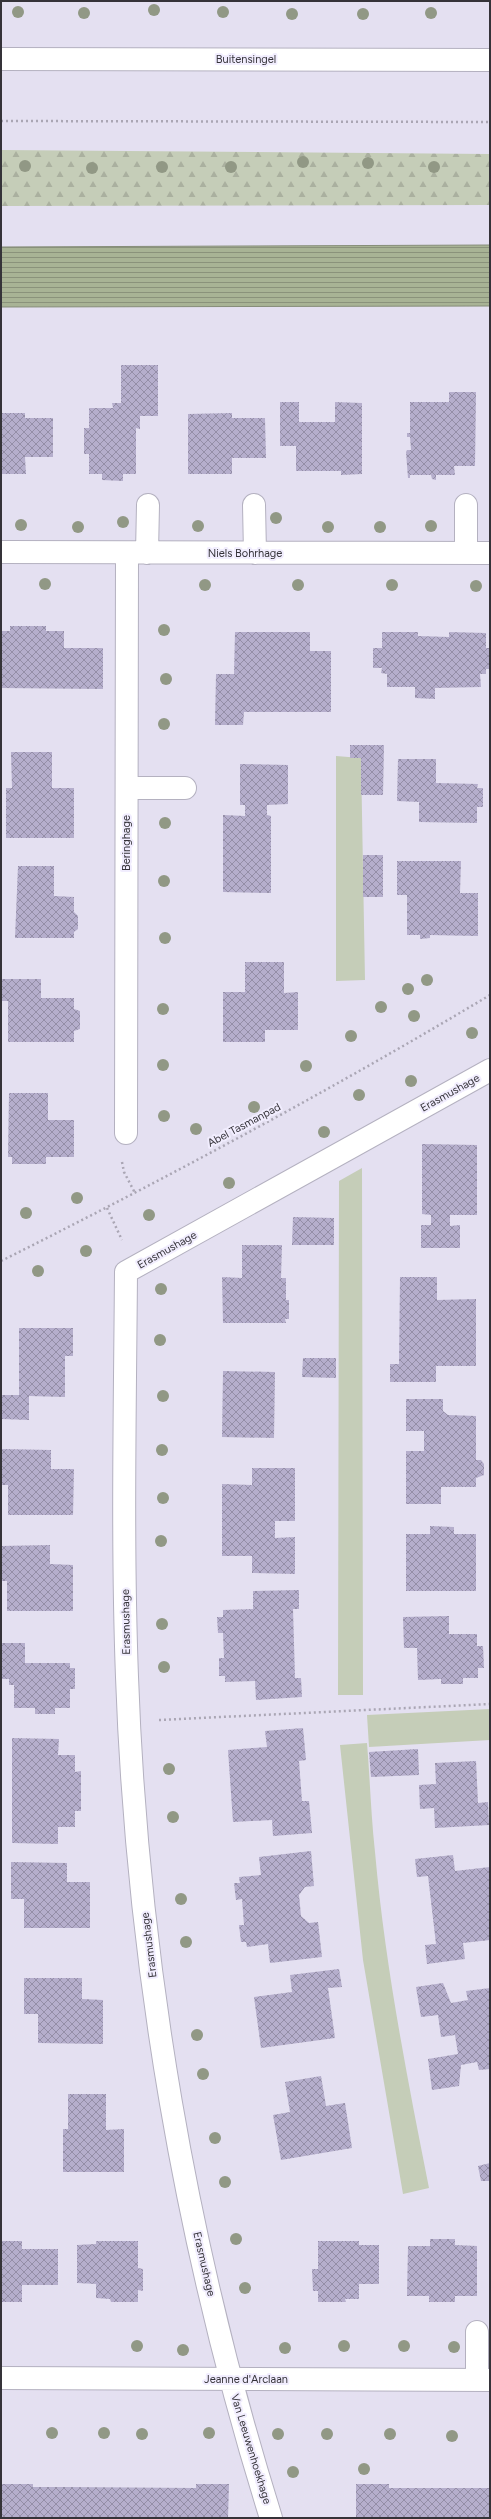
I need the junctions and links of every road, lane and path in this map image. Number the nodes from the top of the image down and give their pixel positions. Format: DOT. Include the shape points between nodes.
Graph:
graph roads {
  1 [pos="1,59"];
  2 [pos="490,60"];
  3 [pos="1,121"];
  4 [pos="490,122"];
  5 [pos="148,505"];
  6 [pos="254,505"];
  7 [pos="466,505"];
  8 [pos="1,552"];
  9 [pos="137,553"];
  10 [pos="255,553"];
  11 [pos="466,553"];
  12 [pos="490,553"];
  13 [pos="127,788"];
  14 [pos="185,788"];
  15 [pos="490,995"];
  16 [pos="490,1070"];
  17 [pos="126,1133"];
  18 [pos="122,1159"];
  19 [pos="135,1193"];
  20 [pos="107,1208"];
  21 [pos="125,1246"];
  22 [pos="1,1261"];
  23 [pos="490,1704"];
  24 [pos="151,1720"];
  25 [pos="477,2332"];
  26 [pos="1,2378"];
  27 [pos="230,2379"];
  28 [pos="484,2380"];
  29 [pos="271,2518"];
  1 -- 2 [label="street, Buitensingel"];
  3 -- 4 [label="path"];
  5 -- 9 [label="street, Beringhage"];
  6 -- 10 [label="street"];
  7 -- 11 [label="street"];
  8 -- 9 [label="street, Niels Bohrhage"];
  9 -- 10 [label="street, Niels Bohrhage"];
  9 -- 13 [label="street, Beringhage"];
  10 -- 11 [label="street, Niels Bohrhage"];
  11 -- 12 [label="street, Niels Bohrhage"];
  13 -- 14 [label="street"];
  13 -- 17 [label="street, Beringhage"];
  15 -- 19 [label="path, Abel Tasmanpad" via="332,1087"];
  16 -- 27 [label="street, Erasmushage" via="126,1272 126,1677 137,1839 151,1969 181,2157"];
  18 -- 19 [label="path" via="124,1172"];
  19 -- 20 [label="path, Abel Tasmanpad"];
  20 -- 21 [label="path"];
  20 -- 22 [label="path, Abel Tasmanpad"];
  23 -- 24 [label="path"];
  25 -- 28 [label="street"];
  26 -- 27 [label="street, Jeanne d'Arclaan"];
  27 -- 28 [label="street, Jeanne d'Arclaan"];
  27 -- 29 [label="street, Van Leeuwenhoekhage"];
}
